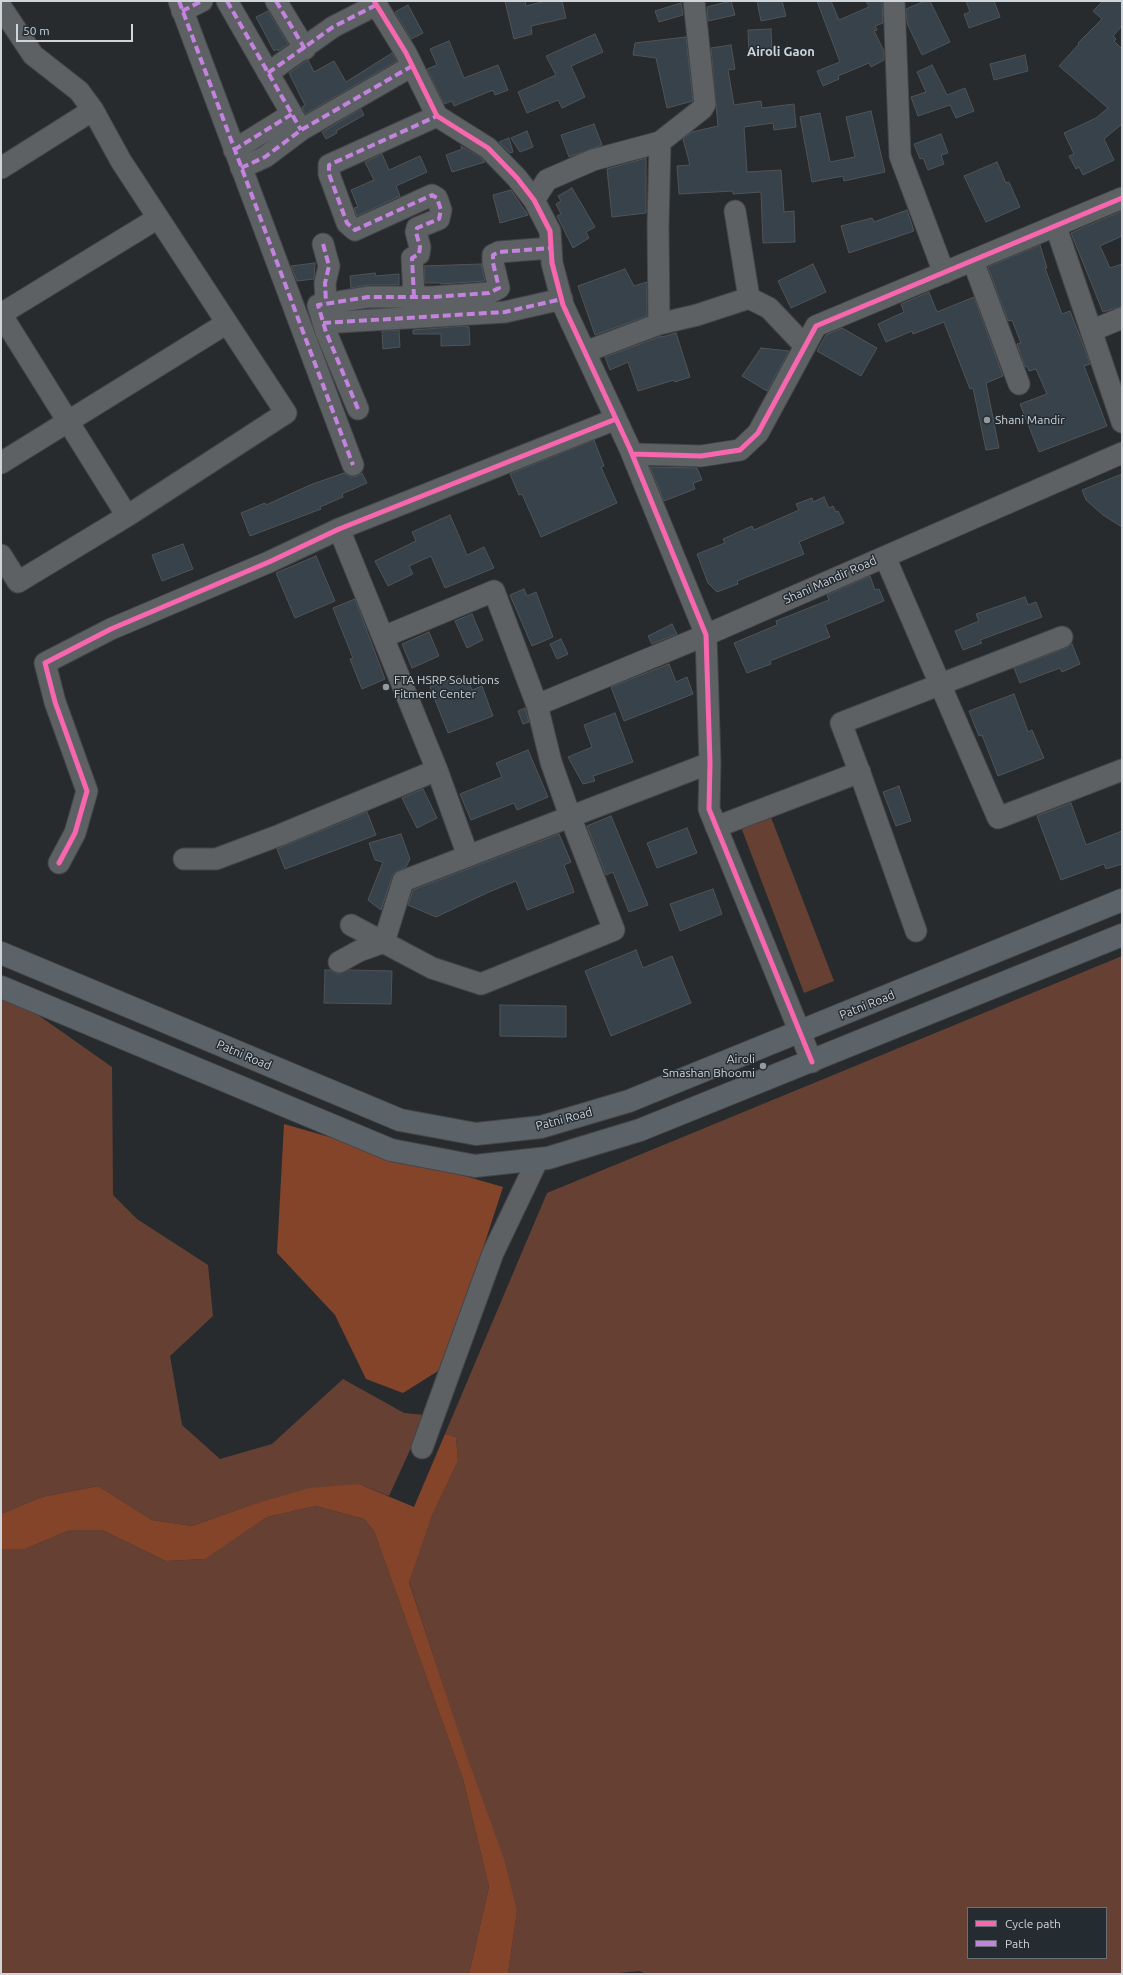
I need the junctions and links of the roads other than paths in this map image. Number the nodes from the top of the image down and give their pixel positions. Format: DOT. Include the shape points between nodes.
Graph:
graph roads {
  1 [pos="202,1"];
  2 [pos="227,1"];
  3 [pos="276,1"];
  4 [pos="694,1"];
  5 [pos="894,1"];
  6 [pos="375,3"];
  7 [pos="180,6"];
  8 [pos="1,7"];
  9 [pos="305,49"];
  10 [pos="412,66"];
  11 [pos="268,73"];
  12 [pos="93,110"];
  13 [pos="437,116"];
  14 [pos="297,122"];
  15 [pos="660,142"];
  16 [pos="237,159"];
  17 [pos="1,168"];
  18 [pos="1122,198"];
  19 [pos="534,200"];
  20 [pos="735,211"];
  21 [pos="158,218"];
  22 [pos="1056,227"];
  23 [pos="323,244"];
  24 [pos="551,248"];
  25 [pos="973,261"];
  26 [pos="944,273"];
  27 [pos="414,297"];
  28 [pos="749,298"];
  29 [pos="562,299"];
  30 [pos="325,313"];
  31 [pos="1,314"];
  32 [pos="1122,318"];
  33 [pos="227,323"];
  34 [pos="659,324"];
  35 [pos="1091,331"];
  36 [pos="805,346"];
  37 [pos="585,352"];
  38 [pos="1019,384"];
  39 [pos="358,409"];
  40 [pos="616,419"];
  41 [pos="69,421"];
  42 [pos="1122,422"];
  43 [pos="632,454"];
  44 [pos="1121,455"];
  45 [pos="1,463"];
  46 [pos="353,465"];
  47 [pos="127,516"];
  48 [pos="339,529"];
  49 [pos="1,555"];
  50 [pos="885,557"];
  51 [pos="706,635"];
  52 [pos="1062,637"];
  53 [pos="383,638"];
  54 [pos="940,684"];
  55 [pos="537,705"];
  56 [pos="710,763"];
  57 [pos="437,770"];
  58 [pos="1122,770"];
  59 [pos="860,772"];
  60 [pos="570,816"];
  61 [pos="716,827"];
  62 [pos="468,856"];
  63 [pos="184,859"];
  64 [pos="59,863"];
  65 [pos="1122,900"];
  66 [pos="351,925"];
  67 [pos="916,931"];
  68 [pos="1122,935"];
  69 [pos="384,942"];
  70 [pos="1,953"];
  71 [pos="339,962"];
  72 [pos="1,987"];
  73 [pos="800,1032"];
  74 [pos="812,1062"];
  75 [pos="538,1159"];
  76 [pos="422,1448"];
  1 -- 7 [label="street"];
  2 -- 11 [label="street"];
  3 -- 9 [label="street"];
  4 -- 15 [label="street" via="705,104"];
  5 -- 26 [label="street" via="900,156"];
  6 -- 9 [label="street" via="333,27"];
  6 -- 10 [label="street"];
  7 -- 16 [label="street"];
  8 -- 12 [label="street" via="33,55 79,91"];
  9 -- 11 [label="street"];
  10 -- 13 [label="street"];
  10 -- 14 [label="street"];
  11 -- 14 [label="street"];
  12 -- 17 [label="street"];
  12 -- 21 [label="street" via="121,161"];
  13 -- 19 [label="street" via="488,148"];
  13 -- 27 [label="street" via="329,165 347,223 355,230 432,195 437,198 441,210 439,219 417,228 416,232 420,247 419,254 412,258"];
  14 -- 16 [label="street" via="265,157"];
  15 -- 19 [label="street" via="594,160 546,180"];
  15 -- 34 [label="street"];
  16 -- 46 [label="street"];
  18 -- 22 [label="street"];
  19 -- 24 [label="street" via="550,231"];
  20 -- 28 [label="street"];
  21 -- 31 [label="street"];
  21 -- 33 [label="street"];
  22 -- 25 [label="street"];
  22 -- 35 [label="street"];
  23 -- 30 [label="street" via="329,266 325,283"];
  24 -- 27 [label="street" via="499,252 493,255 499,288 489,293"];
  24 -- 29 [label="street" via="552,263"];
  25 -- 26 [label="street"];
  25 -- 38 [label="street"];
  26 -- 36 [label="street" via="816,326"];
  27 -- 30 [label="street" via="368,297"];
  28 -- 34 [label="street"];
  28 -- 36 [label="street" via="769,308"];
  29 -- 30 [label="street" via="505,312"];
  29 -- 37 [label="street"];
  30 -- 39 [label="street"];
  31 -- 41 [label="street"];
  32 -- 35 [label="street"];
  33 -- 41 [label="street"];
  33 -- 47 [label="street" via="286,413"];
  34 -- 37 [label="street"];
  35 -- 42 [label="street"];
  36 -- 43 [label="street" via="758,433 740,450 700,456"];
  37 -- 40 [label="street"];
  40 -- 43 [label="street"];
  40 -- 48 [label="street"];
  41 -- 45 [label="street"];
  41 -- 47 [label="street"];
  43 -- 51 [label="street"];
  44 -- 50 [label="street, Shani Mandir Road"];
  47 -- 49 [label="street" via="18,582"];
  48 -- 53 [label="street"];
  48 -- 64 [label="street" via="269,562 111,629 45,663 55,702 87,791 76,834"];
  50 -- 51 [label="street, Shani Mandir Road"];
  50 -- 54 [label="street"];
  51 -- 55 [label="street, Shani Mandir Road"];
  51 -- 56 [label="street"];
  52 -- 54 [label="street"];
  53 -- 55 [label="street" via="494,591"];
  53 -- 57 [label="street"];
  54 -- 58 [label="street" via="998,818"];
  54 -- 59 [label="street" via="841,723"];
  55 -- 60 [label="street" via="551,762"];
  56 -- 60 [label="street"];
  56 -- 61 [label="street" via="708,809"];
  57 -- 62 [label="street"];
  57 -- 63 [label="street" via="216,859"];
  59 -- 61 [label="street"];
  59 -- 67 [label="street"];
  60 -- 62 [label="street"];
  60 -- 69 [label="street" via="614,930 481,984 432,968"];
  61 -- 73 [label="street"];
  62 -- 69 [label="street" via="403,881"];
  65 -- 73 [label="main road, Patni Road"];
  66 -- 69 [label="street"];
  68 -- 74 [label="main road"];
  69 -- 71 [label="street"];
  70 -- 73 [label="main road, Patni Road" via="400,1120 476,1134 541,1127 629,1101"];
  72 -- 75 [label="main road" via="391,1150 475,1166"];
  73 -- 74 [label="street"];
  74 -- 75 [label="main road" via="640,1130"];
  75 -- 76 [label="street" via="493,1253"];
}
